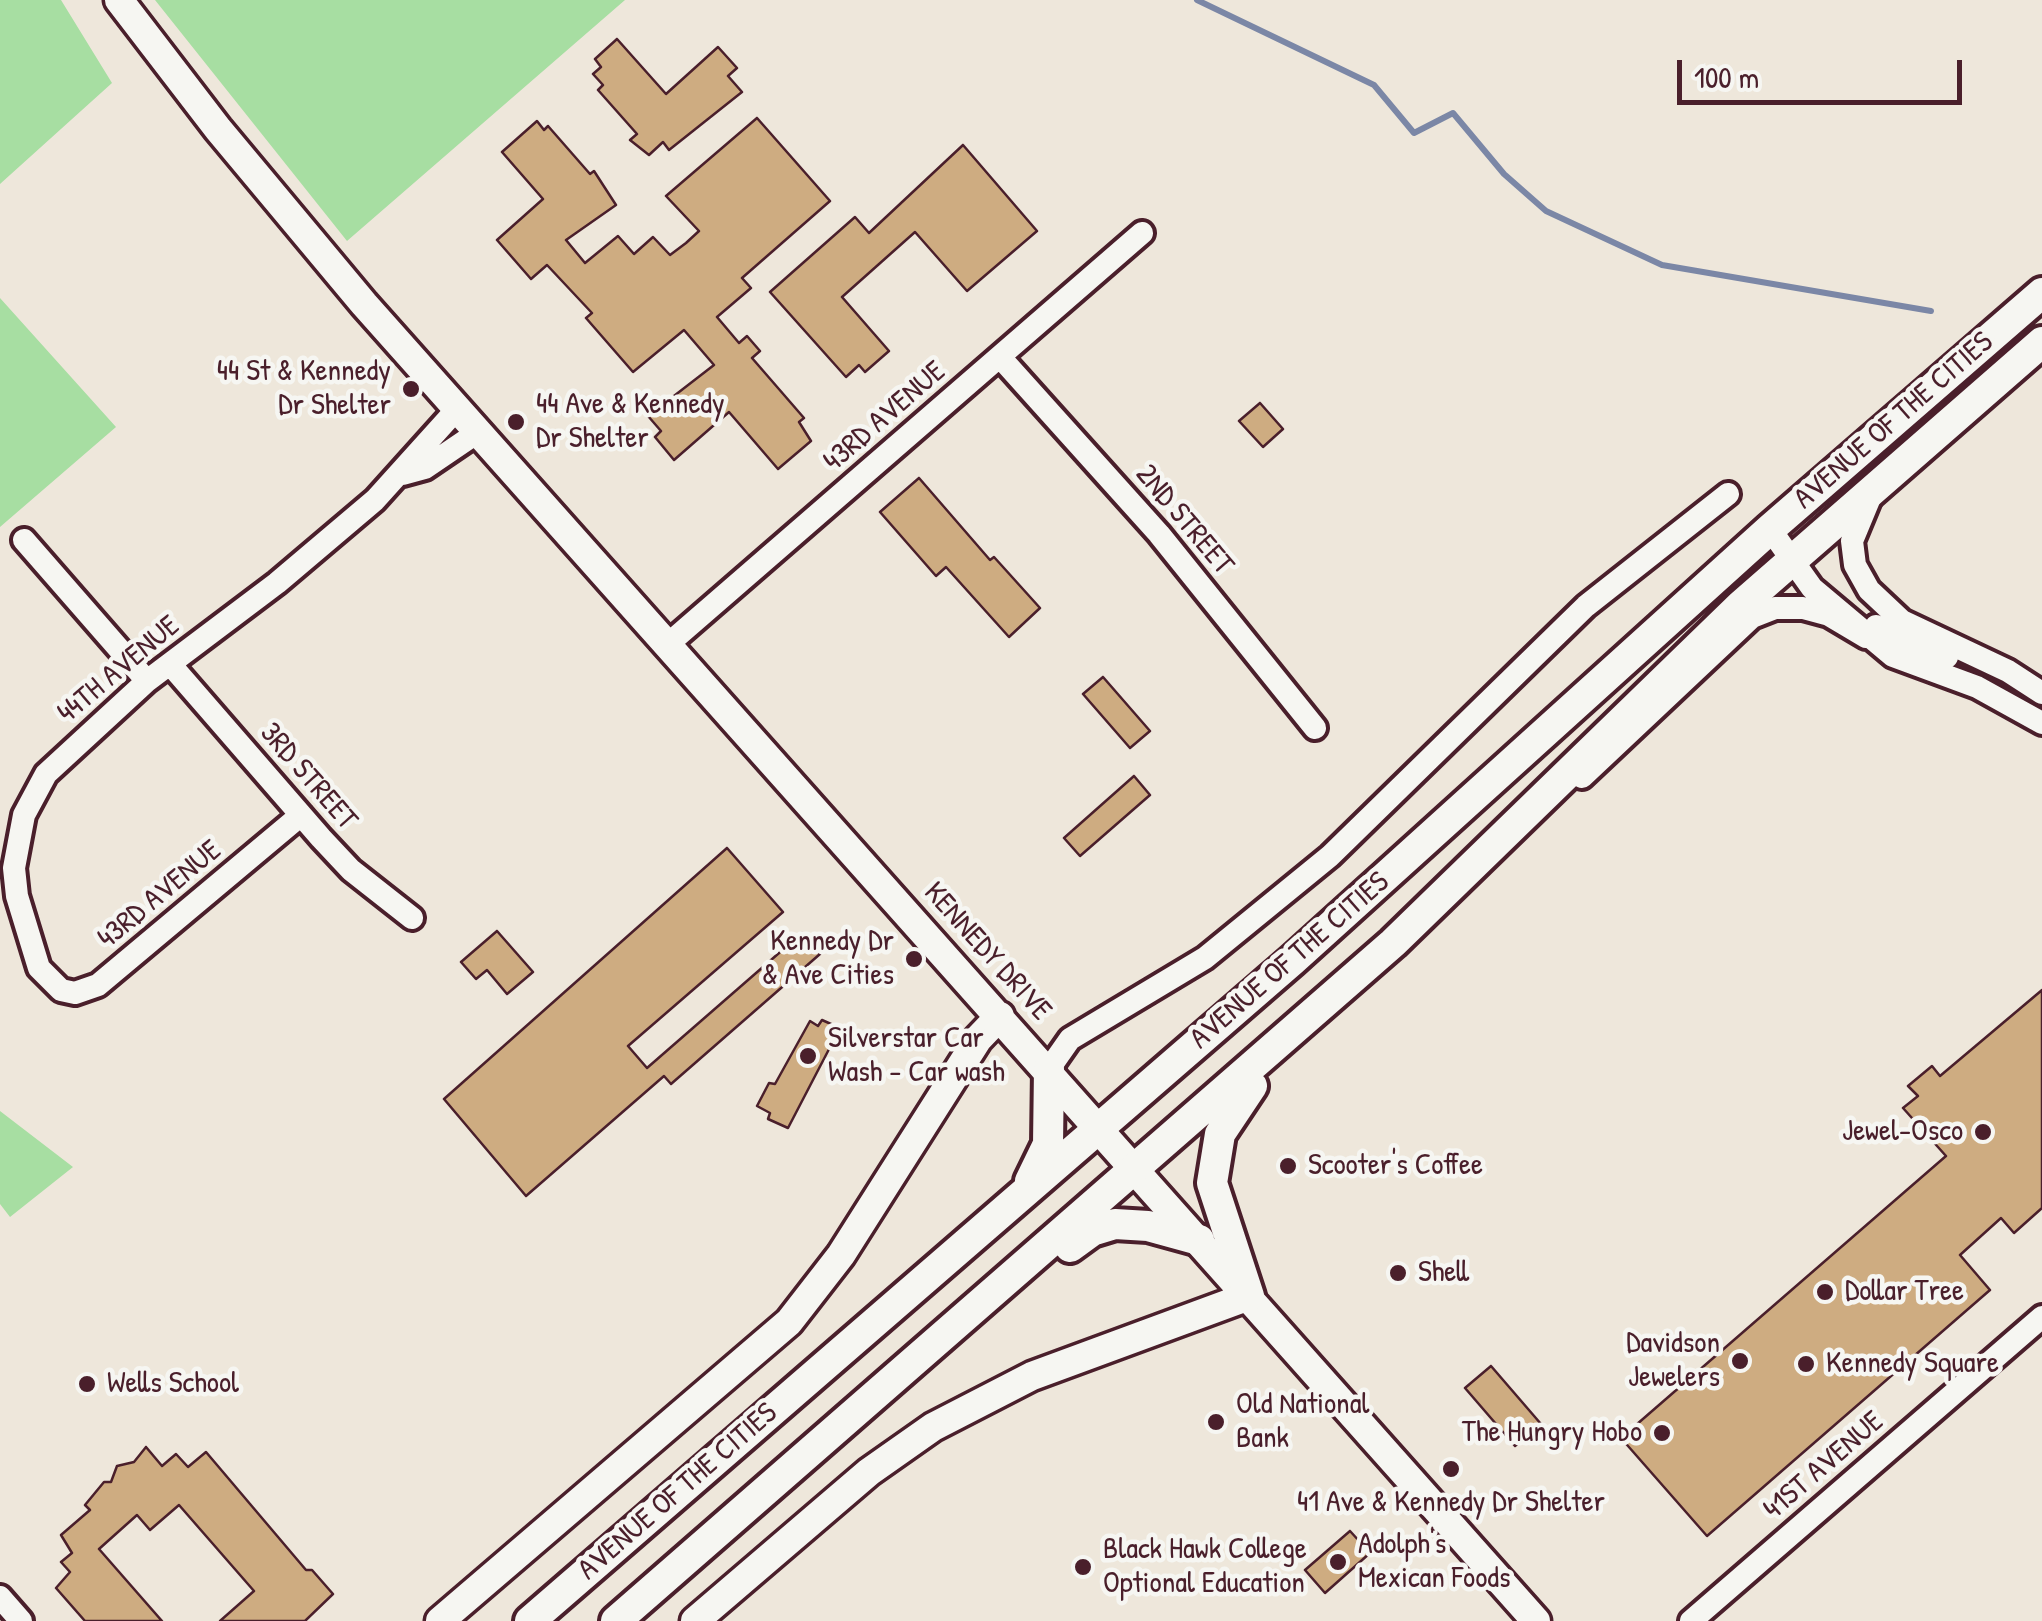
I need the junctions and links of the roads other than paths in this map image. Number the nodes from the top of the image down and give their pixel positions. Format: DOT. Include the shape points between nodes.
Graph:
graph roads {
  1 [pos="119,0"];
  2 [pos="1142,233"];
  3 [pos="2042,293"];
  4 [pos="2042,342"];
  5 [pos="1000,357"];
  6 [pos="458,409"];
  7 [pos="478,432"];
  8 [pos="1895,468"];
  9 [pos="403,474"];
  10 [pos="1728,494"];
  11 [pos="1770,529"];
  12 [pos="24,540"];
  13 [pos="1794,557"];
  14 [pos="1866,637"];
  15 [pos="667,645"];
  16 [pos="170,664"];
  17 [pos="1995,665"];
  18 [pos="148,681"];
  19 [pos="2042,693"];
  20 [pos="2042,723"];
  21 [pos="1316,728"];
  22 [pos="300,815"];
  23 [pos="1493,849"];
  24 [pos="412,918"];
  25 [pos="49,982"];
  26 [pos="1314,1014"];
  27 [pos="1000,1016"];
  28 [pos="1049,1069"];
  29 [pos="1100,1128"];
  30 [pos="1137,1169"];
  31 [pos="1018,1198"];
  32 [pos="1198,1240"];
  33 [pos="1250,1296"];
  34 [pos="2042,1317"];
  35 [pos="775,1483"];
  36 [pos="0,1597"];
  37 [pos="22,1621"];
  38 [pos="440,1621"];
  39 [pos="530,1621"];
  40 [pos="616,1621"];
  41 [pos="695,1621"];
  42 [pos="1536,1621"];
  43 [pos="1692,1621"];
  1 -- 6 [label="street, KENNEDY DRIVE" via="218,128"];
  2 -- 5 [label="street, 43RD AVENUE"];
  3 -- 11 [label="main road, AVENUE OF THE CITIES"];
  4 -- 8 [label="main road, AVENUE OF THE CITIES"];
  5 -- 15 [label="street, 43RD AVENUE"];
  5 -- 21 [label="street, 2ND STREET" via="1159,534"];
  6 -- 7 [label="street, KENNEDY DRIVE"];
  6 -- 9 [label="street, 44TH AVENUE"];
  7 -- 9 [label="street, 44TH AVENUE" via="425,468"];
  7 -- 15 [label="street, KENNEDY DRIVE"];
  8 -- 13 [label="main road, AVENUE OF THE CITIES"];
  8 -- 17 [label="street" via="1855,526 1852,552 1862,578 1902,621"];
  9 -- 16 [label="street, 44TH AVENUE"];
  10 -- 28 [label="street, AVENUE OF THE CITIES" via="1586,606 1317,867 1206,958 1070,1039"];
  11 -- 13 [label="street"];
  11 -- 29 [label="main road, AVENUE OF THE CITIES"];
  12 -- 18 [label="street"];
  13 -- 14 [label="street" via="1812,588"];
  13 -- 17 [label="street" via="1899,642"];
  13 -- 23 [label="main road, AVENUE OF THE CITIES"];
  14 -- 20 [label="street" via="1913,667 1977,686"];
  14 -- 23 [label="street" via="1818,610 1775,608 1752,617 1614,751"];
  15 -- 27 [label="street, KENNEDY DRIVE"];
  16 -- 18 [label="street, 44TH AVENUE"];
  16 -- 22 [label="street, 3RD STREET"];
  17 -- 19 [label="street"];
  18 -- 25 [label="street, 44TH AVENUE" via="46,774 24,815 14,868 17,896"];
  22 -- 24 [label="street, 3RD STREET" via="351,870"];
  22 -- 25 [label="street, 43RD AVENUE" via="98,985 75,993"];
  23 -- 26 [label="main road, AVENUE OF THE CITIES"];
  26 -- 30 [label="main road, AVENUE OF THE CITIES"];
  26 -- 33 [label="main road" via="1220,1134 1212,1183"];
  27 -- 28 [label="street, KENNEDY DRIVE"];
  27 -- 38 [label="street, AVENUE OF THE CITIES" via="978,1039 842,1255 789,1322"];
  28 -- 29 [label="street, KENNEDY DRIVE"];
  28 -- 31 [label="main road" via="1048,1144"];
  29 -- 30 [label="street, KENNEDY DRIVE"];
  29 -- 31 [label="main road, AVENUE OF THE CITIES"];
  30 -- 32 [label="street, KENNEDY DRIVE"];
  30 -- 35 [label="main road, AVENUE OF THE CITIES"];
  31 -- 39 [label="main road, AVENUE OF THE CITIES"];
  32 -- 33 [label="street, KENNEDY DRIVE"];
  32 -- 35 [label="main road" via="1128,1224 1092,1231 898,1392"];
  33 -- 41 [label="street" via="1032,1376 932,1427 869,1472"];
  33 -- 42 [label="street, KENNEDY DRIVE"];
  34 -- 43 [label="street, 41ST AVENUE"];
  35 -- 40 [label="main road, AVENUE OF THE CITIES"];
  36 -- 37 [label="street"];
}
